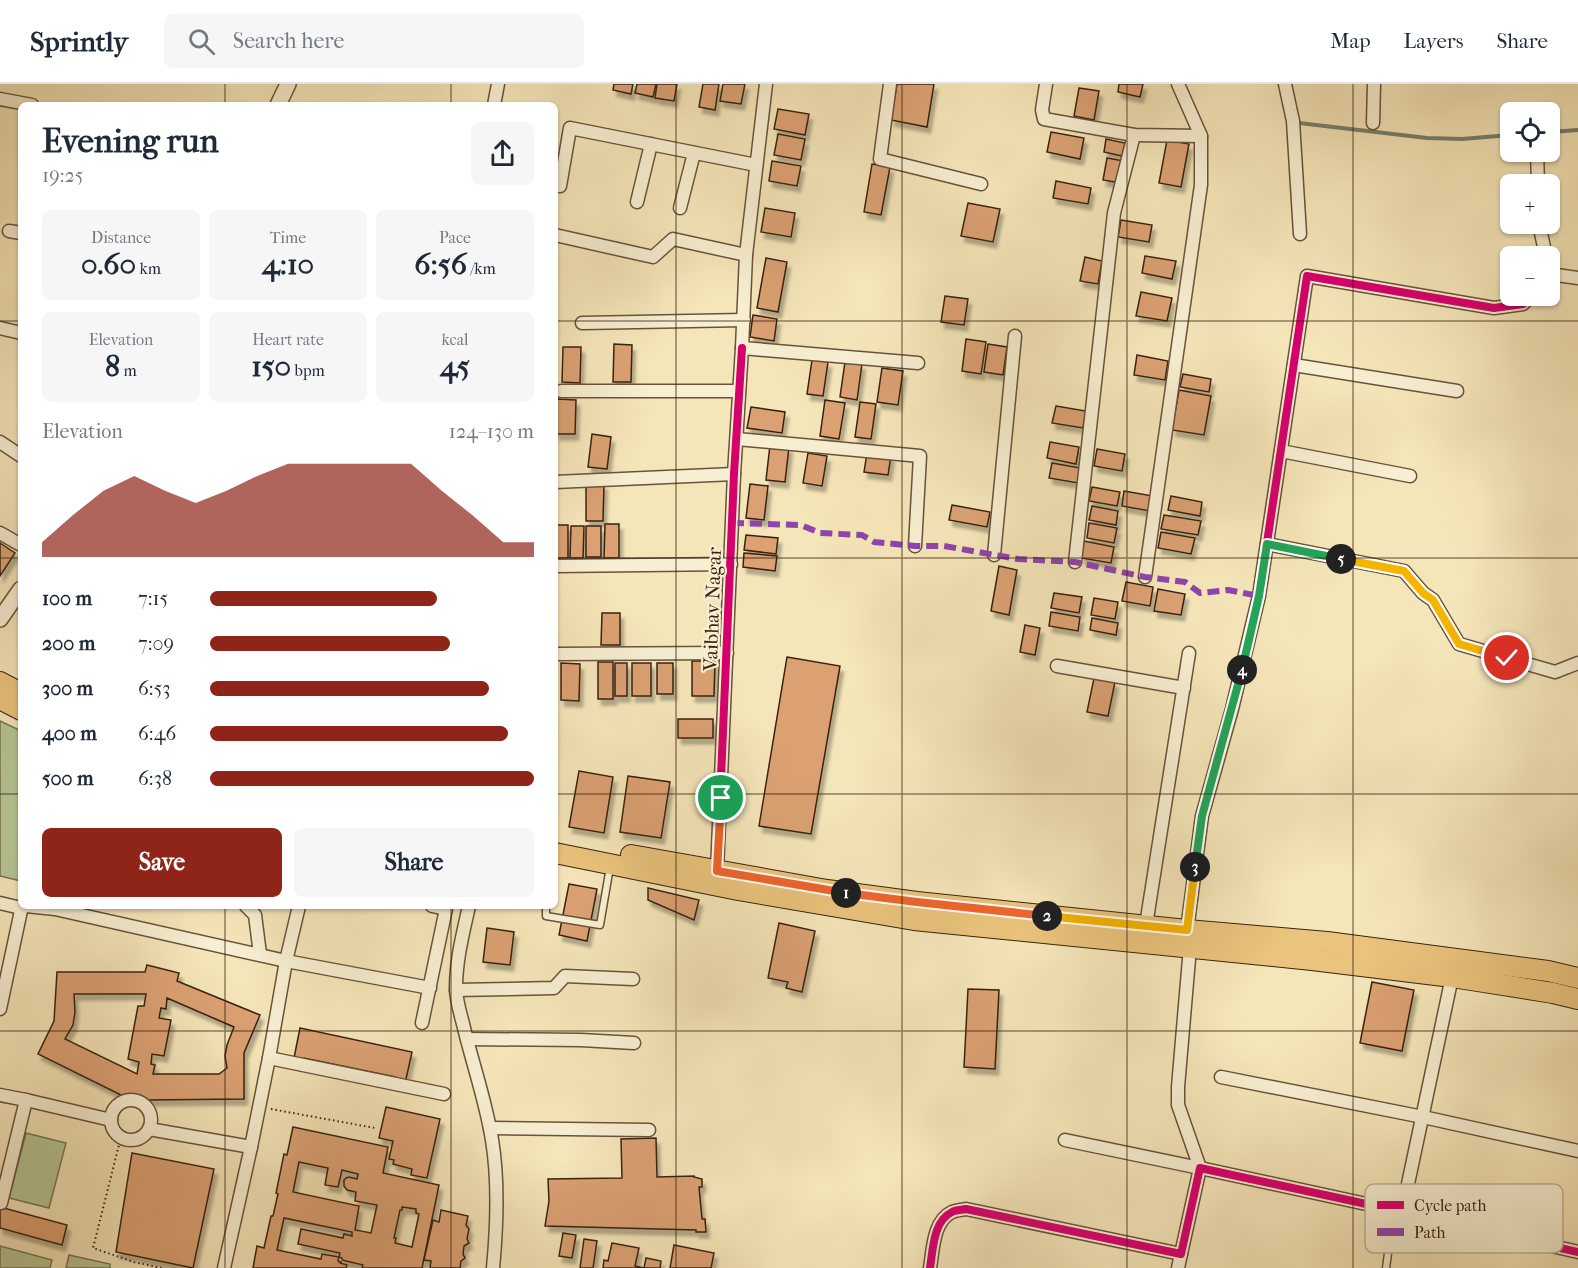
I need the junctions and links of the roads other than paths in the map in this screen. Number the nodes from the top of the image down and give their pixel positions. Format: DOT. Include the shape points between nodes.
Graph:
graph roads {
  1 [pos="288,84"];
  2 [pos="498,84"];
  3 [pos="766,84"];
  4 [pos="890,84"];
  5 [pos="1046,84"];
  6 [pos="1178,84"];
  7 [pos="1285,84"];
  8 [pos="1374,84"];
  9 [pos="0,99"];
  10 [pos="18,102"];
  11 [pos="279,102"];
  12 [pos="495,102"];
  13 [pos="1373,123"];
  14 [pos="1134,135"];
  15 [pos="1201,136"];
  16 [pos="651,144"];
  17 [pos="694,153"];
  18 [pos="756,165"];
  19 [pos="981,184"];
  20 [pos="560,186"];
  21 [pos="638,202"];
  22 [pos="680,208"];
  23 [pos="1300,234"];
  24 [pos="558,236"];
  25 [pos="746,255"];
  26 [pos="1560,275"];
  27 [pos="1578,278"];
  28 [pos="1508,306"];
  29 [pos="744,320"];
  30 [pos="582,323"];
  31 [pos="0,328"];
  32 [pos="18,332"];
  33 [pos="1015,336"];
  34 [pos="742,348"];
  35 [pos="918,363"];
  36 [pos="1294,365"];
  37 [pos="561,391"];
  38 [pos="739,391"];
  39 [pos="1457,391"];
  40 [pos="737,439"];
  41 [pos="0,442"];
  42 [pos="1281,451"];
  43 [pos="18,454"];
  44 [pos="734,474"];
  45 [pos="1410,476"];
  46 [pos="558,482"];
  47 [pos="0,533"];
  48 [pos="18,542"];
  49 [pos="1267,544"];
  50 [pos="915,546"];
  51 [pos="994,555"];
  52 [pos="1076,562"];
  53 [pos="731,564"];
  54 [pos="558,566"];
  55 [pos="1145,577"];
  56 [pos="18,594"];
  57 [pos="0,619"];
  58 [pos="727,653"];
  59 [pos="1189,653"];
  60 [pos="558,654"];
  61 [pos="1578,663"];
  62 [pos="1057,666"];
  63 [pos="0,682"];
  64 [pos="1184,687"];
  65 [pos="18,691"];
  66 [pos="0,699"];
  67 [pos="18,708"];
  68 [pos="558,842"];
  69 [pos="558,854"];
  70 [pos="610,864"];
  71 [pos="717,871"];
  72 [pos="0,903"];
  73 [pos="18,906"];
  74 [pos="23,909"];
  75 [pos="61,909"];
  76 [pos="249,909"];
  77 [pos="298,909"];
  78 [pos="446,909"];
  79 [pos="468,909"];
  80 [pos="546,909"];
  81 [pos="1146,925"];
  82 [pos="1188,938"];
  83 [pos="260,954"];
  84 [pos="286,961"];
  85 [pos="1452,977"];
  86 [pos="1578,978"];
  87 [pos="633,979"];
  88 [pos="430,988"];
  89 [pos="456,990"];
  90 [pos="1578,999"];
  91 [pos="0,1009"];
  92 [pos="422,1023"];
  93 [pos="467,1039"];
  94 [pos="634,1043"];
  95 [pos="269,1059"];
  96 [pos="1221,1077"];
  97 [pos="444,1094"];
  98 [pos="0,1095"];
  99 [pos="26,1100"];
  100 [pos="1423,1117"];
  101 [pos="111,1120"];
  102 [pos="490,1128"];
  103 [pos="649,1130"];
  104 [pos="147,1134"];
  105 [pos="1065,1140"];
  106 [pos="251,1147"];
  107 [pos="1578,1151"];
  108 [pos="1200,1168"];
  109 [pos="1405,1184"];
  110 [pos="2,1203"];
  111 [pos="1365,1204"];
  112 [pos="1563,1249"];
  113 [pos="1578,1252"];
  114 [pos="1389,1253"];
  115 [pos="1181,1254"];
  116 [pos="224,1268"];
  117 [pos="493,1268"];
  118 [pos="930,1268"];
  119 [pos="1178,1268"];
  120 [pos="1386,1268"];
  1 -- 11 [label="street"];
  2 -- 12 [label="street"];
  3 -- 18 [label="street, Vaibhav Nagar"];
  4 -- 19 [label="street" via="880,159"];
  5 -- 14 [label="street" via="1044,119"];
  6 -- 15 [label="street"];
  7 -- 23 [label="street" via="1293,121"];
  8 -- 13 [label="street"];
  9 -- 10 [label="street"];
  14 -- 15 [label="street"];
  14 -- 52 [label="street" via="1114,213"];
  15 -- 55 [label="street" via="1201,185"];
  16 -- 17 [label="street"];
  16 -- 20 [label="street" via="570,128"];
  16 -- 21 [label="street"];
  17 -- 18 [label="street"];
  17 -- 22 [label="street"];
  18 -- 25 [label="street, Vaibhav Nagar"];
  24 -- 25 [label="street" via="653,257 672,239"];
  25 -- 29 [label="street, Vaibhav Nagar"];
  26 -- 27 [label="street"];
  28 -- 36 [label="street" via="1494,308 1308,276"];
  29 -- 30 [label="street"];
  29 -- 34 [label="street, Vaibhav Nagar"];
  31 -- 32 [label="street"];
  33 -- 51 [label="street"];
  34 -- 35 [label="street"];
  34 -- 38 [label="street, Vaibhav Nagar"];
  36 -- 39 [label="street"];
  36 -- 42 [label="street"];
  37 -- 38 [label="street"];
  38 -- 40 [label="street, Vaibhav Nagar"];
  40 -- 44 [label="street, Vaibhav Nagar"];
  40 -- 50 [label="street" via="920,456"];
  41 -- 43 [label="street"];
  42 -- 45 [label="street"];
  42 -- 49 [label="street"];
  44 -- 46 [label="street"];
  44 -- 53 [label="street, Vaibhav Nagar"];
  47 -- 48 [label="street"];
  49 -- 61 [label="street" via="1404,571 1433,600 1459,644 1555,672"];
  49 -- 82 [label="street" via="1232,709 1202,816"];
  53 -- 54 [label="street"];
  53 -- 58 [label="street, Vaibhav Nagar"];
  56 -- 57 [label="street"];
  58 -- 60 [label="street"];
  58 -- 71 [label="street, Vaibhav Nagar"];
  59 -- 64 [label="street"];
  62 -- 64 [label="street"];
  63 -- 65 [label="main road"];
  64 -- 81 [label="street"];
  66 -- 67 [label="main road"];
  68 -- 71 [label="main road"];
  69 -- 70 [label="main road"];
  70 -- 80 [label="lane" via="600,925 546,916"];
  70 -- 82 [label="main road" via="914,920"];
  71 -- 81 [label="main road" via="917,902"];
  72 -- 73 [label="street"];
  74 -- 91 [label="street"];
  75 -- 83 [label="street"];
  76 -- 83 [label="street" via="255,915"];
  77 -- 84 [label="street"];
  78 -- 88 [label="street"];
  79 -- 89 [label="street"];
  81 -- 82 [label="main road"];
  82 -- 85 [label="main road" via="1312,960"];
  82 -- 86 [label="main road" via="1327,942"];
  82 -- 108 [label="street" via="1178,1105"];
  83 -- 84 [label="street"];
  84 -- 88 [label="street"];
  84 -- 95 [label="street"];
  85 -- 90 [label="main road"];
  85 -- 100 [label="street"];
  87 -- 89 [label="street" via="565,976 554,988"];
  88 -- 92 [label="street"];
  89 -- 93 [label="street"];
  93 -- 94 [label="street"];
  93 -- 102 [label="street"];
  95 -- 97 [label="street"];
  95 -- 106 [label="street"];
  96 -- 100 [label="street"];
  98 -- 99 [label="street"];
  99 -- 101 [label="street"];
  99 -- 110 [label="street"];
  100 -- 107 [label="street"];
  100 -- 109 [label="street"];
  101 -- 104 [label="street" via="112,1127 125,1141"];
  101 -- 104 [label="street" via="116,1107 126,1101 139,1102 151,1119"];
  102 -- 103 [label="street"];
  102 -- 117 [label="street" via="496,1173"];
  104 -- 106 [label="street"];
  105 -- 108 [label="street"];
  106 -- 116 [label="street"];
  108 -- 111 [label="street"];
  108 -- 115 [label="street"];
  112 -- 113 [label="street"];
  114 -- 120 [label="lane"];
  115 -- 118 [label="street" via="966,1209 952,1211 943,1219 936,1231"];
  115 -- 119 [label="street"];
}
